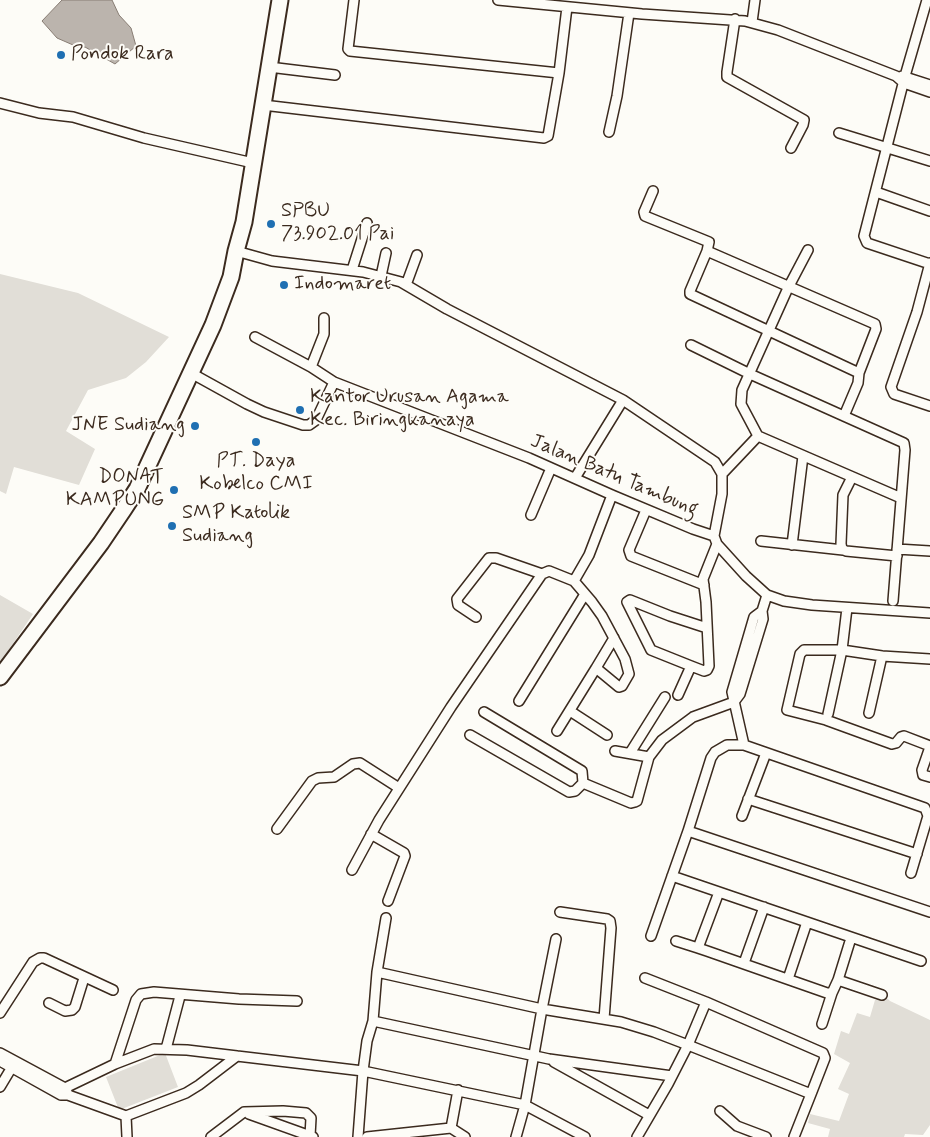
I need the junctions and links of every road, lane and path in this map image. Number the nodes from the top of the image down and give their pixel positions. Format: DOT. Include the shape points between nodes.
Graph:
graph roads {
  1 [pos="280,0"];
  2 [pos="354,0"];
  3 [pos="498,0"];
  4 [pos="755,0"];
  5 [pos="927,0"];
  6 [pos="567,7"];
  7 [pos="629,13"];
  8 [pos="735,19"];
  9 [pos="752,22"];
  10 [pos="269,67"];
  11 [pos="559,73"];
  12 [pos="335,75"];
  13 [pos="902,78"];
  14 [pos="930,85"];
  15 [pos="930,92"];
  16 [pos="0,103"];
  17 [pos="263,105"];
  18 [pos="609,132"];
  19 [pos="839,132"];
  20 [pos="888,147"];
  21 [pos="792,148"];
  22 [pos="930,161"];
  23 [pos="253,163"];
  24 [pos="653,191"];
  25 [pos="876,192"];
  26 [pos="930,211"];
  27 [pos="367,223"];
  28 [pos="808,250"];
  29 [pos="236,251"];
  30 [pos="707,251"];
  31 [pos="386,253"];
  32 [pos="417,255"];
  33 [pos="930,264"];
  34 [pos="352,270"];
  35 [pos="381,276"];
  36 [pos="406,285"];
  37 [pos="788,288"];
  38 [pos="324,318"];
  39 [pos="769,330"];
  40 [pos="255,337"];
  41 [pos="691,345"];
  42 [pos="311,367"];
  43 [pos="859,372"];
  44 [pos="191,373"];
  45 [pos="750,374"];
  46 [pos="334,382"];
  47 [pos="623,400"];
  48 [pos="930,406"];
  49 [pos="844,416"];
  50 [pos="758,436"];
  51 [pos="803,456"];
  52 [pos="551,468"];
  53 [pos="722,474"];
  54 [pos="852,477"];
  55 [pos="575,478"];
  56 [pos="612,495"];
  57 [pos="901,498"];
  58 [pos="646,510"];
  59 [pos="531,515"];
  60 [pos="715,540"];
  61 [pos="761,541"];
  62 [pos="792,545"];
  63 [pos="843,550"];
  64 [pos="930,551"];
  65 [pos="897,552"];
  66 [pos="542,574"];
  67 [pos="574,580"];
  68 [pos="704,584"];
  69 [pos="585,594"];
  70 [pos="767,595"];
  71 [pos="894,601"];
  72 [pos="847,608"];
  73 [pos="930,613"];
  74 [pos="476,617"];
  75 [pos="707,628"];
  76 [pos="614,638"];
  77 [pos="842,650"];
  78 [pos="882,656"];
  79 [pos="930,659"];
  80 [pos="690,666"];
  81 [pos="596,668"];
  82 [pos="0,677"];
  83 [pos="678,695"];
  84 [pos="665,697"];
  85 [pos="519,701"];
  86 [pos="734,702"];
  87 [pos="570,711"];
  88 [pos="484,712"];
  89 [pos="869,713"];
  90 [pos="828,714"];
  91 [pos="557,731"];
  92 [pos="470,735"];
  93 [pos="607,735"];
  94 [pos="744,745"];
  95 [pos="930,746"];
  96 [pos="615,751"];
  97 [pos="766,753"];
  98 [pos="630,754"];
  99 [pos="649,757"];
  100 [pos="930,777"];
  101 [pos="583,783"];
  102 [pos="400,788"];
  103 [pos="748,799"];
  104 [pos="742,816"];
  105 [pos="277,829"];
  106 [pos="688,831"];
  107 [pos="371,834"];
  108 [pos="917,854"];
  109 [pos="352,870"];
  110 [pos="911,874"];
  111 [pos="672,876"];
  112 [pos="719,892"];
  113 [pos="388,901"];
  114 [pos="764,907"];
  115 [pos="560,912"];
  116 [pos="930,912"];
  117 [pos="386,918"];
  118 [pos="807,922"];
  119 [pos="651,936"];
  120 [pos="851,938"];
  121 [pos="556,939"];
  122 [pos="676,941"];
  123 [pos="698,948"];
  124 [pos="921,961"];
  125 [pos="744,963"];
  126 [pos="377,972"];
  127 [pos="84,978"];
  128 [pos="645,978"];
  129 [pos="788,978"];
  130 [pos="838,980"];
  131 [pos="113,990"];
  132 [pos="832,993"];
  133 [pos="882,995"];
  134 [pos="180,996"];
  135 [pos="297,1001"];
  136 [pos="706,1002"];
  137 [pos="49,1003"];
  138 [pos="542,1009"];
  139 [pos="0,1014"];
  140 [pos="604,1019"];
  141 [pos="373,1020"];
  142 [pos="822,1024"];
  143 [pos="688,1045"];
  144 [pos="166,1049"];
  145 [pos="0,1053"];
  146 [pos="237,1056"];
  147 [pos="534,1056"];
  148 [pos="549,1059"];
  149 [pos="0,1061"];
  150 [pos="115,1064"];
  151 [pos="12,1067"];
  152 [pos="364,1071"];
  153 [pos="672,1076"];
  154 [pos="0,1087"];
  155 [pos="458,1090"];
  156 [pos="64,1092"];
  157 [pos="811,1094"];
  158 [pos="524,1105"];
  159 [pos="720,1111"];
  160 [pos="244,1112"];
  161 [pos="649,1115"];
  162 [pos="126,1116"];
  163 [pos="451,1128"];
  164 [pos="570,1133"];
  165 [pos="312,1136"];
  166 [pos="127,1137"];
  167 [pos="210,1137"];
  168 [pos="358,1137"];
  169 [pos="367,1137"];
  170 [pos="465,1137"];
  171 [pos="516,1137"];
  172 [pos="585,1137"];
  173 [pos="637,1137"];
  174 [pos="766,1137"];
  175 [pos="794,1137"];
  1 -- 10 [label="highway"];
  2 -- 11 [label="street" via="350,50"];
  3 -- 6 [label="street"];
  4 -- 9 [label="street"];
  5 -- 13 [label="street" via="911,59"];
  6 -- 7 [label="street"];
  6 -- 11 [label="street"];
  7 -- 8 [label="street"];
  7 -- 18 [label="street"];
  8 -- 9 [label="street"];
  8 -- 21 [label="street" via="726,75 804,120"];
  9 -- 13 [label="street"];
  10 -- 12 [label="street"];
  10 -- 17 [label="highway"];
  11 -- 17 [label="street" via="548,136 544,138"];
  13 -- 14 [label="street"];
  13 -- 15 [label="street"];
  13 -- 20 [label="street"];
  16 -- 23 [label="street" via="73,117 144,138"];
  17 -- 23 [label="highway"];
  19 -- 20 [label="street"];
  20 -- 22 [label="street"];
  20 -- 25 [label="street"];
  23 -- 29 [label="highway"];
  24 -- 30 [label="street" via="645,216 708,240"];
  25 -- 26 [label="street"];
  25 -- 33 [label="street" via="865,242"];
  27 -- 34 [label="street"];
  28 -- 37 [label="street"];
  29 -- 34 [label="street" via="272,261"];
  29 -- 44 [label="highway" via="225,295"];
  30 -- 37 [label="street"];
  30 -- 39 [label="street" via="690,294"];
  31 -- 35 [label="street"];
  32 -- 36 [label="street"];
  33 -- 48 [label="street" via="891,387 894,394"];
  34 -- 35 [label="street"];
  35 -- 36 [label="street"];
  36 -- 47 [label="street"];
  37 -- 39 [label="street"];
  37 -- 43 [label="street" via="875,324 876,329"];
  38 -- 42 [label="street" via="322,341"];
  39 -- 43 [label="street"];
  39 -- 45 [label="street"];
  40 -- 42 [label="street, Jalan Batu Tambung"];
  41 -- 45 [label="street"];
  42 -- 46 [label="street, Jalan Batu Tambung"];
  43 -- 49 [label="street" via="858,383"];
  44 -- 46 [label="street" via="264,412 303,425 316,420"];
  44 -- 82 [label="highway" via="124,509"];
  45 -- 49 [label="street"];
  45 -- 50 [label="street" via="742,390 741,404"];
  46 -- 52 [label="street, Jalan Batu Tambung"];
  47 -- 53 [label="street" via="711,458"];
  47 -- 55 [label="street"];
  49 -- 57 [label="street" via="904,443"];
  50 -- 51 [label="street"];
  50 -- 53 [label="street"];
  51 -- 54 [label="street"];
  51 -- 62 [label="street"];
  52 -- 55 [label="street, Jalan Batu Tambung"];
  52 -- 59 [label="street"];
  53 -- 60 [label="street"];
  54 -- 57 [label="street"];
  54 -- 63 [label="street" via="843,495"];
  55 -- 56 [label="street, Jalan Batu Tambung"];
  56 -- 58 [label="street, Jalan Batu Tambung"];
  56 -- 67 [label="street" via="589,555"];
  57 -- 65 [label="street"];
  58 -- 60 [label="street, Jalan Batu Tambung"];
  58 -- 68 [label="street" via="629,550 631,556"];
  60 -- 68 [label="street"];
  60 -- 70 [label="street"];
  61 -- 62 [label="street"];
  62 -- 63 [label="street"];
  63 -- 65 [label="street"];
  64 -- 65 [label="street"];
  65 -- 71 [label="street"];
  66 -- 67 [label="street" via="549,571"];
  66 -- 74 [label="street" via="490,558 457,599 458,605"];
  66 -- 102 [label="street"];
  67 -- 69 [label="street"];
  68 -- 75 [label="street"];
  69 -- 76 [label="street"];
  69 -- 85 [label="street"];
  70 -- 72 [label="street" via="784,601"];
  70 -- 86 [label="street" via="740,694"];
  72 -- 73 [label="street"];
  72 -- 77 [label="street"];
  75 -- 80 [label="street" via="708,669 704,671"];
  75 -- 80 [label="street" via="628,601 649,648"];
  76 -- 81 [label="street"];
  76 -- 81 [label="street" via="629,676 618,687"];
  77 -- 78 [label="street"];
  77 -- 90 [label="street"];
  77 -- 95 [label="street" via="802,651 787,710 826,720 892,744 904,736"];
  78 -- 79 [label="street"];
  78 -- 89 [label="street"];
  80 -- 83 [label="street"];
  81 -- 87 [label="street"];
  84 -- 98 [label="street"];
  86 -- 94 [label="street"];
  86 -- 99 [label="street" via="693,717 662,740"];
  87 -- 91 [label="street"];
  87 -- 93 [label="street"];
  88 -- 101 [label="street" via="582,771"];
  92 -- 101 [label="street" via="569,792 575,792"];
  94 -- 97 [label="street"];
  94 -- 106 [label="street" via="728,746 710,758"];
  95 -- 100 [label="street" via="922,770 923,775"];
  96 -- 98 [label="street"];
  97 -- 103 [label="street"];
  97 -- 108 [label="street" via="925,808 928,816"];
  98 -- 99 [label="street"];
  99 -- 101 [label="street" via="637,801 631,802"];
  102 -- 105 [label="street" via="360,763 353,764 334,777 312,781"];
  102 -- 107 [label="street"];
  103 -- 104 [label="street"];
  103 -- 108 [label="street"];
  106 -- 111 [label="street"];
  106 -- 116 [label="street"];
  107 -- 109 [label="street"];
  107 -- 113 [label="street" via="405,856"];
  108 -- 110 [label="street"];
  111 -- 112 [label="street"];
  111 -- 119 [label="street"];
  112 -- 114 [label="street"];
  112 -- 123 [label="street"];
  114 -- 118 [label="street"];
  114 -- 125 [label="street"];
  115 -- 140 [label="street" via="610,921"];
  117 -- 126 [label="street"];
  118 -- 120 [label="street"];
  118 -- 129 [label="street"];
  120 -- 124 [label="street"];
  120 -- 130 [label="street"];
  121 -- 138 [label="street"];
  122 -- 123 [label="street"];
  123 -- 125 [label="street"];
  125 -- 129 [label="street"];
  126 -- 138 [label="street"];
  126 -- 141 [label="street"];
  127 -- 131 [label="street"];
  127 -- 137 [label="street" via="72,1010 65,1011"];
  127 -- 139 [label="street" via="40,958 33,962"];
  128 -- 136 [label="street"];
  129 -- 132 [label="street"];
  130 -- 132 [label="street"];
  130 -- 133 [label="street"];
  132 -- 142 [label="street"];
  134 -- 135 [label="street"];
  134 -- 144 [label="street"];
  134 -- 150 [label="street" via="146,992 138,997"];
  136 -- 143 [label="street"];
  136 -- 157 [label="street" via="823,1053 825,1058"];
  138 -- 140 [label="street"];
  138 -- 147 [label="street"];
  140 -- 143 [label="street"];
  141 -- 147 [label="street"];
  141 -- 152 [label="street"];
  143 -- 153 [label="street"];
  143 -- 157 [label="street"];
  144 -- 146 [label="street"];
  144 -- 150 [label="street" via="147,1051"];
  145 -- 156 [label="street"];
  146 -- 152 [label="street"];
  146 -- 162 [label="street" via="186,1093"];
  147 -- 148 [label="street"];
  147 -- 158 [label="street"];
  148 -- 153 [label="street"];
  148 -- 161 [label="street"];
  149 -- 151 [label="street"];
  150 -- 156 [label="street"];
  151 -- 154 [label="street"];
  151 -- 156 [label="street"];
  152 -- 155 [label="street"];
  152 -- 168 [label="street"];
  153 -- 161 [label="street"];
  155 -- 158 [label="street"];
  155 -- 163 [label="street"];
  156 -- 162 [label="street"];
  157 -- 175 [label="street"];
  158 -- 164 [label="street"];
  158 -- 171 [label="street"];
  159 -- 174 [label="street" via="737,1126"];
  160 -- 165 [label="street"];
  160 -- 165 [label="street" via="306,1113 311,1118"];
  160 -- 167 [label="street"];
  161 -- 173 [label="street"];
  162 -- 166 [label="street"];
  163 -- 169 [label="street"];
  163 -- 170 [label="street"];
  164 -- 172 [label="street"];
}
